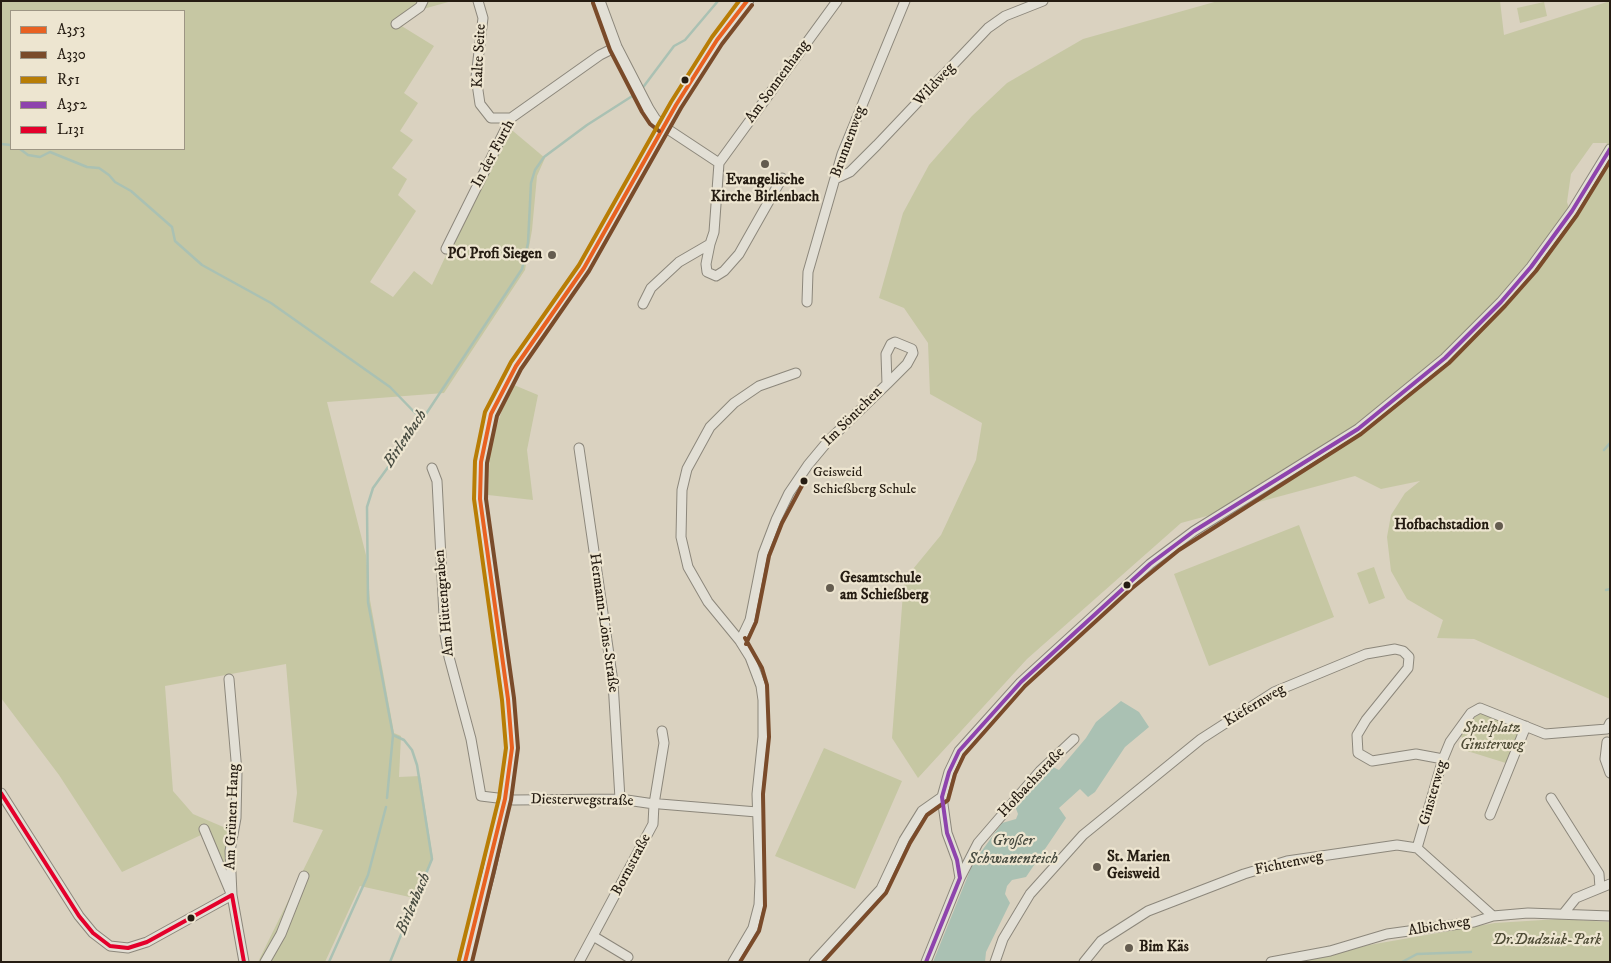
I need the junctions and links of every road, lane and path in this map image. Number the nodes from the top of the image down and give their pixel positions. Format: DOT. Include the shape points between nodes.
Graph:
graph roads {
  1 [pos="423,1"];
  2 [pos="478,1"];
  3 [pos="599,1"];
  4 [pos="747,1"];
  5 [pos="837,1"];
  6 [pos="905,1"];
  7 [pos="1043,1"];
  8 [pos="396,24"];
  9 [pos="616,47"];
  10 [pos="511,118"];
  11 [pos="663,126"];
  12 [pos="1610,149"];
  13 [pos="720,163"];
  14 [pos="782,178"];
  15 [pos="835,179"];
  16 [pos="710,244"];
  17 [pos="446,249"];
  18 [pos="807,302"];
  19 [pos="643,304"];
  20 [pos="796,373"];
  21 [pos="887,384"];
  22 [pos="579,448"];
  23 [pos="432,468"];
  24 [pos="740,641"];
  25 [pos="229,679"];
  26 [pos="1610,723"];
  27 [pos="1526,726"];
  28 [pos="662,731"];
  29 [pos="1074,739"];
  30 [pos="1607,742"];
  31 [pos="1443,759"];
  32 [pos="1610,773"];
  33 [pos="1,793"];
  34 [pos="481,796"];
  35 [pos="942,797"];
  36 [pos="1551,798"];
  37 [pos="505,799"];
  38 [pos="620,799"];
  39 [pos="657,804"];
  40 [pos="757,812"];
  41 [pos="1490,815"];
  42 [pos="204,829"];
  43 [pos="1417,848"];
  44 [pos="304,876"];
  45 [pos="960,878"];
  46 [pos="1610,884"];
  47 [pos="1600,888"];
  48 [pos="232,895"];
  49 [pos="1564,913"];
  50 [pos="1493,916"];
  51 [pos="1610,916"];
  52 [pos="593,936"];
  53 [pos="628,957"];
  54 [pos="244,962"];
  55 [pos="265,962"];
  56 [pos="465,962"];
  57 [pos="579,962"];
  58 [pos="734,962"];
  59 [pos="814,962"];
  60 [pos="926,962"];
  61 [pos="996,962"];
  62 [pos="1084,962"];
  63 [pos="1271,962"];
  1 -- 8 [label="street" via="420,7"];
  2 -- 10 [label="street, Kalte Seite" via="483,18 476,77 480,104 491,118"];
  3 -- 9 [label="street"];
  4 -- 11 [label="main road" via="717,40"];
  5 -- 13 [label="street, Am Sonnenhang"];
  6 -- 15 [label="street, Brunnenweg" via="842,154"];
  7 -- 15 [label="street, Wildweg" via="992,24 850,172"];
  9 -- 10 [label="street, In der Furth"];
  9 -- 11 [label="street" via="655,120"];
  10 -- 17 [label="street, In der Furth"];
  11 -- 13 [label="street"];
  11 -- 37 [label="main road" via="580,275 504,386 487,430 481,462 480,500 512,732"];
  12 -- 35 [label="street" via="1552,240 1463,342 1420,381 1358,429 1194,531 1150,564 1021,682 959,751"];
  13 -- 16 [label="street"];
  14 -- 16 [label="street" via="739,254 716,276 708,272 706,264"];
  15 -- 18 [label="street, Brunnenweg" via="808,272 812,288"];
  16 -- 19 [label="street" via="679,262 650,288"];
  20 -- 24 [label="street" via="758,386 734,403 710,427 688,469 682,490 681,537 688,567 708,602"];
  21 -- 21 [label="street, Im Söntchen" via="907,364 912,349 895,342 891,344 886,354"];
  21 -- 24 [label="street, Im Söntchen" via="824,446 789,493 764,554 750,620"];
  22 -- 38 [label="street, Hermann-Löns-Straße" via="612,682"];
  23 -- 34 [label="street, Am Hüttengraben" via="437,481 445,635 471,739"];
  24 -- 40 [label="street" via="756,670 764,700"];
  25 -- 48 [label="street, Am Grünen Hang" via="237,772 236,818 230,851"];
  26 -- 27 [label="street, Ginsterweg" via="1607,729 1551,734"];
  27 -- 31 [label="street, Ginsterweg" via="1480,708 1471,713 1460,728"];
  27 -- 41 [label="street"];
  28 -- 39 [label="street, Bornstraße" via="664,743"];
  29 -- 45 [label="street, Hofbachstraße" via="1040,771 978,843"];
  30 -- 32 [label="street" via="1605,759"];
  31 -- 43 [label="street, Ginsterweg"];
  31 -- 61 [label="street, Kiefernweg" via="1416,754 1372,761 1358,753 1357,735 1408,668 1409,657 1404,651 1395,649 1366,654 1274,692 1201,739 1083,834 1030,894 1003,939"];
  33 -- 48 [label="street" via="79,916 110,946 128,948 147,942"];
  34 -- 37 [label="street, Diesterwegstraße"];
  35 -- 45 [label="street" via="947,833"];
  35 -- 59 [label="street" via="922,811 904,840 881,890"];
  36 -- 47 [label="street" via="1599,874"];
  37 -- 38 [label="street, Diesterwegstraße"];
  37 -- 56 [label="main road" via="474,937"];
  38 -- 39 [label="street, Diesterwegstraße"];
  39 -- 40 [label="street, Diesterwegstraße"];
  39 -- 52 [label="street, Bornstraße" via="650,834"];
  40 -- 58 [label="street" via="759,905 753,928"];
  42 -- 48 [label="street, Am Grünen Hang"];
  43 -- 50 [label="street"];
  43 -- 62 [label="street, Fichtenweg" via="1397,845 1287,861 1244,874 1148,911 1102,941"];
  44 -- 55 [label="street" via="281,934"];
  45 -- 60 [label="street, Hofbachstraße"];
  46 -- 47 [label="street"];
  47 -- 49 [label="street" via="1576,898"];
  48 -- 54 [label="street"];
  49 -- 50 [label="street, Albichweg"];
  49 -- 51 [label="street, Albichweg"];
  50 -- 63 [label="street, Albichweg" via="1474,922 1387,934 1330,951"];
  52 -- 53 [label="street"];
  52 -- 57 [label="street, Bornstraße"];
}
